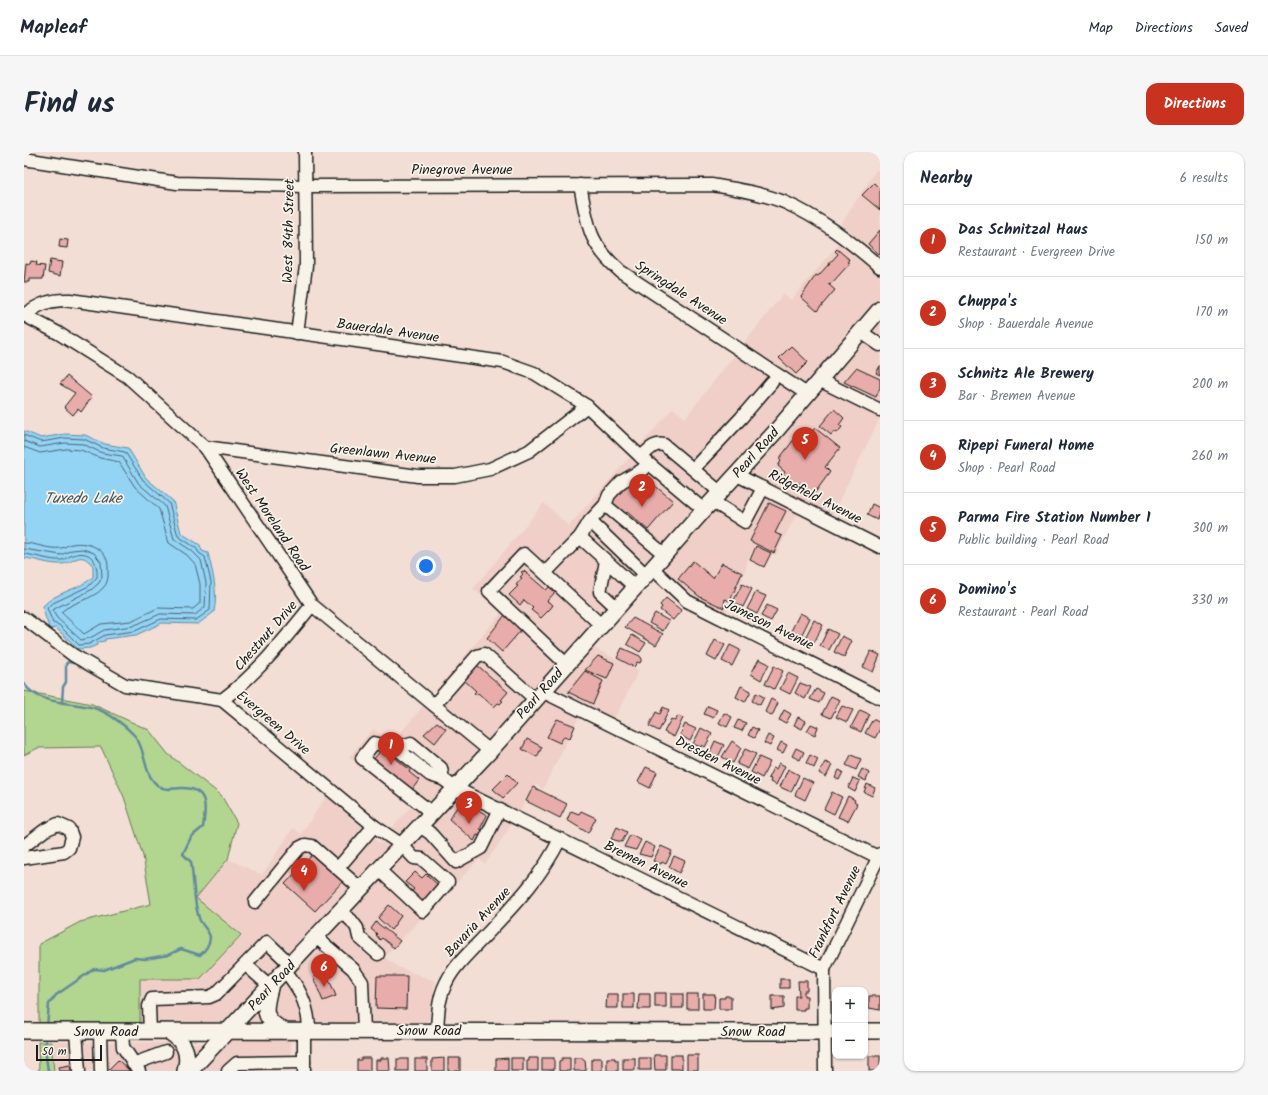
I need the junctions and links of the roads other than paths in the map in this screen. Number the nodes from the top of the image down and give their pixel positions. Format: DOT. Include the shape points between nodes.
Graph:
graph roads {
  1 [pos="305,152"];
  2 [pos="24,159"];
  3 [pos="580,185"];
  4 [pos="305,186"];
  5 [pos="880,267"];
  6 [pos="880,309"];
  7 [pos="24,315"];
  8 [pos="861,332"];
  9 [pos="297,333"];
  10 [pos="880,345"];
  11 [pos="819,380"];
  12 [pos="772,382"];
  13 [pos="807,394"];
  14 [pos="587,406"];
  15 [pos="880,410"];
  16 [pos="205,447"];
  17 [pos="645,460"];
  18 [pos="694,468"];
  19 [pos="737,475"];
  20 [pos="763,488"];
  21 [pos="712,501"];
  22 [pos="605,505"];
  23 [pos="590,521"];
  24 [pos="580,537"];
  25 [pos="880,547"];
  26 [pos="664,554"];
  27 [pos="606,561"];
  28 [pos="649,571"];
  29 [pos="545,573"];
  30 [pos="635,587"];
  31 [pos="312,605"];
  32 [pos="617,608"];
  33 [pos="24,618"];
  34 [pos="601,625"];
  35 [pos="566,664"];
  36 [pos="539,695"];
  37 [pos="880,698"];
  38 [pos="222,700"];
  39 [pos="434,705"];
  40 [pos="490,751"];
  41 [pos="449,783"];
  42 [pos="500,811"];
  43 [pos="432,813"];
  44 [pos="374,826"];
  45 [pos="420,826"];
  46 [pos="560,839"];
  47 [pos="402,845"];
  48 [pos="24,846"];
  49 [pos="879,857"];
  50 [pos="24,858"];
  51 [pos="338,868"];
  52 [pos="379,870"];
  53 [pos="361,889"];
  54 [pos="255,902"];
  55 [pos="340,912"];
  56 [pos="316,937"];
  57 [pos="378,954"];
  58 [pos="246,965"];
  59 [pos="288,968"];
  60 [pos="824,969"];
  61 [pos="271,987"];
  62 [pos="38,1031"];
  63 [pos="285,1031"];
  64 [pos="307,1031"];
  65 [pos="364,1031"];
  66 [pos="437,1031"];
  67 [pos="868,1031"];
  68 [pos="880,1031"];
  69 [pos="76,1032"];
  70 [pos="100,1032"];
  71 [pos="122,1032"];
  72 [pos="150,1032"];
  73 [pos="168,1032"];
  74 [pos="229,1032"];
  75 [pos="830,1032"];
  76 [pos="166,1052"];
  77 [pos="304,1066"];
  78 [pos="136,1068"];
  79 [pos="79,1071"];
  80 [pos="101,1071"];
  81 [pos="185,1071"];
  82 [pos="190,1071"];
  83 [pos="228,1071"];
  84 [pos="825,1071"];
  1 -- 4 [label="street, West 84th Street"];
  2 -- 4 [label="street, Pinegrove Avenue" via="177,183"];
  3 -- 4 [label="street, Pinegrove Avenue"];
  3 -- 5 [label="street, Pinegrove Avenue" via="712,185 747,191 783,202 816,218 845,236"];
  3 -- 13 [label="street, Springdale Avenue" via="592,239 604,257 626,275"];
  4 -- 9 [label="street, West 84th Street" via="306,266"];
  6 -- 8 [label="main road, Pearl Road"];
  7 -- 9 [label="street, Bauerdale Avenue" via="45,302 70,300"];
  7 -- 16 [label="street, West Moreland Road" via="128,377"];
  8 -- 10 [label="street"];
  8 -- 11 [label="main road, Pearl Road"];
  9 -- 14 [label="street, Bauerdale Avenue" via="503,362 534,373"];
  11 -- 13 [label="main road, Pearl Road"];
  11 -- 15 [label="street"];
  12 -- 18 [label="street"];
  13 -- 19 [label="main road, Pearl Road"];
  14 -- 16 [label="street, Greenlawn Avenue" via="529,452 490,469 455,476 418,476"];
  14 -- 17 [label="street, Bauerdale Avenue"];
  16 -- 31 [label="street, West Moreland Road"];
  17 -- 18 [label="street" via="653,446 660,444"];
  17 -- 21 [label="street, Bauerdale Avenue"];
  17 -- 22 [label="street" via="642,470 621,482 609,495"];
  18 -- 21 [label="street"];
  19 -- 20 [label="street, Ridgefield Avenue"];
  19 -- 21 [label="main road, Pearl Road"];
  20 -- 21 [label="street" via="746,522"];
  20 -- 25 [label="street, Ridgefield Avenue"];
  21 -- 26 [label="main road, Pearl Road"];
  22 -- 23 [label="street"];
  22 -- 26 [label="street"];
  23 -- 24 [label="street"];
  23 -- 28 [label="street, Jameson Avenue"];
  24 -- 27 [label="street"];
  24 -- 29 [label="street"];
  26 -- 28 [label="main road, Pearl Road"];
  27 -- 30 [label="street"];
  27 -- 32 [label="street" via="600,592"];
  28 -- 30 [label="main road, Pearl Road"];
  28 -- 37 [label="street, Jameson Avenue" via="691,603"];
  29 -- 34 [label="street"];
  29 -- 35 [label="street" via="524,554 489,591"];
  30 -- 32 [label="main road, Pearl Road"];
  31 -- 38 [label="street, Chestnut Drive" via="268,660"];
  31 -- 39 [label="street, West Moreland Road"];
  32 -- 34 [label="main road, Pearl Road"];
  33 -- 38 [label="street, Evergreen Drive" via="73,654 125,685"];
  34 -- 35 [label="main road, Pearl Road"];
  35 -- 36 [label="main road, Pearl Road"];
  36 -- 39 [label="street, Dresden Avenue" via="484,654 477,656"];
  36 -- 40 [label="main road, Pearl Road"];
  36 -- 49 [label="street, Dresden Avenue"];
  38 -- 44 [label="street, Evergreen Drive"];
  39 -- 40 [label="street, West Moreland Road"];
  40 -- 41 [label="main road, Pearl Road"];
  41 -- 42 [label="street, Bremen Avenue"];
  41 -- 43 [label="main road, Pearl Road"];
  41 -- 43 [label="street, Bremen Avenue" via="430,775 396,748 374,743 362,758"];
  42 -- 45 [label="street" via="482,848 456,862"];
  42 -- 46 [label="street, Bremen Avenue"];
  43 -- 45 [label="main road, Pearl Road"];
  44 -- 47 [label="street, Evergreen Drive"];
  44 -- 51 [label="street"];
  45 -- 47 [label="main road, Pearl Road"];
  46 -- 60 [label="street, Bremen Avenue"];
  46 -- 66 [label="street, Bavaria Avenue" via="530,888 446,982 438,1011"];
  47 -- 52 [label="main road, Pearl Road"];
  47 -- 52 [label="street, Evergreen Drive" via="414,858 422,859 448,882 423,910"];
  48 -- 50 [label="street" via="45,830 58,824 69,829 72,837 69,848 64,852"];
  49 -- 60 [label="street, Frankfort Avenue"];
  51 -- 53 [label="street"];
  51 -- 54 [label="street" via="312,846 305,845 299,848"];
  52 -- 53 [label="main road, Pearl Road"];
  53 -- 55 [label="main road, Pearl Road"];
  55 -- 56 [label="main road, Pearl Road"];
  55 -- 57 [label="street" via="351,920 357,928 359,937"];
  56 -- 59 [label="main road, Pearl Road"];
  56 -- 65 [label="street" via="353,969 362,982"];
  58 -- 59 [label="street" via="267,942"];
  58 -- 61 [label="street"];
  58 -- 72 [label="street" via="216,994 209,997 152,999 149,1006"];
  59 -- 61 [label="main road, Pearl Road"];
  59 -- 64 [label="street" via="309,1017"];
  60 -- 75 [label="street, Frankfort Avenue"];
  61 -- 63 [label="main road" via="266,1005 268,1019"];
  61 -- 74 [label="main road, Pearl Road"];
  62 -- 69 [label="main road, Snow Road"];
  63 -- 64 [label="main road, Snow Road"];
  63 -- 74 [label="main road, Snow Road"];
  64 -- 65 [label="main road, Snow Road"];
  64 -- 77 [label="street"];
  65 -- 66 [label="main road, Snow Road"];
  66 -- 75 [label="main road, Snow Road"];
  67 -- 68 [label="main road"];
  69 -- 70 [label="main road, Snow Road"];
  69 -- 79 [label="street"];
  70 -- 71 [label="main road, Snow Road"];
  70 -- 80 [label="street"];
  71 -- 72 [label="main road, Snow Road"];
  71 -- 78 [label="street" via="123,1047"];
  72 -- 73 [label="main road, Snow Road"];
  73 -- 74 [label="main road, Snow Road"];
  73 -- 81 [label="main road" via="177,1037 185,1048"];
  74 -- 82 [label="main road, Pearl Road"];
  75 -- 84 [label="street, Frankfort Avenue"];
  76 -- 78 [label="street"];
  77 -- 83 [label="street" via="237,1063"];
}
